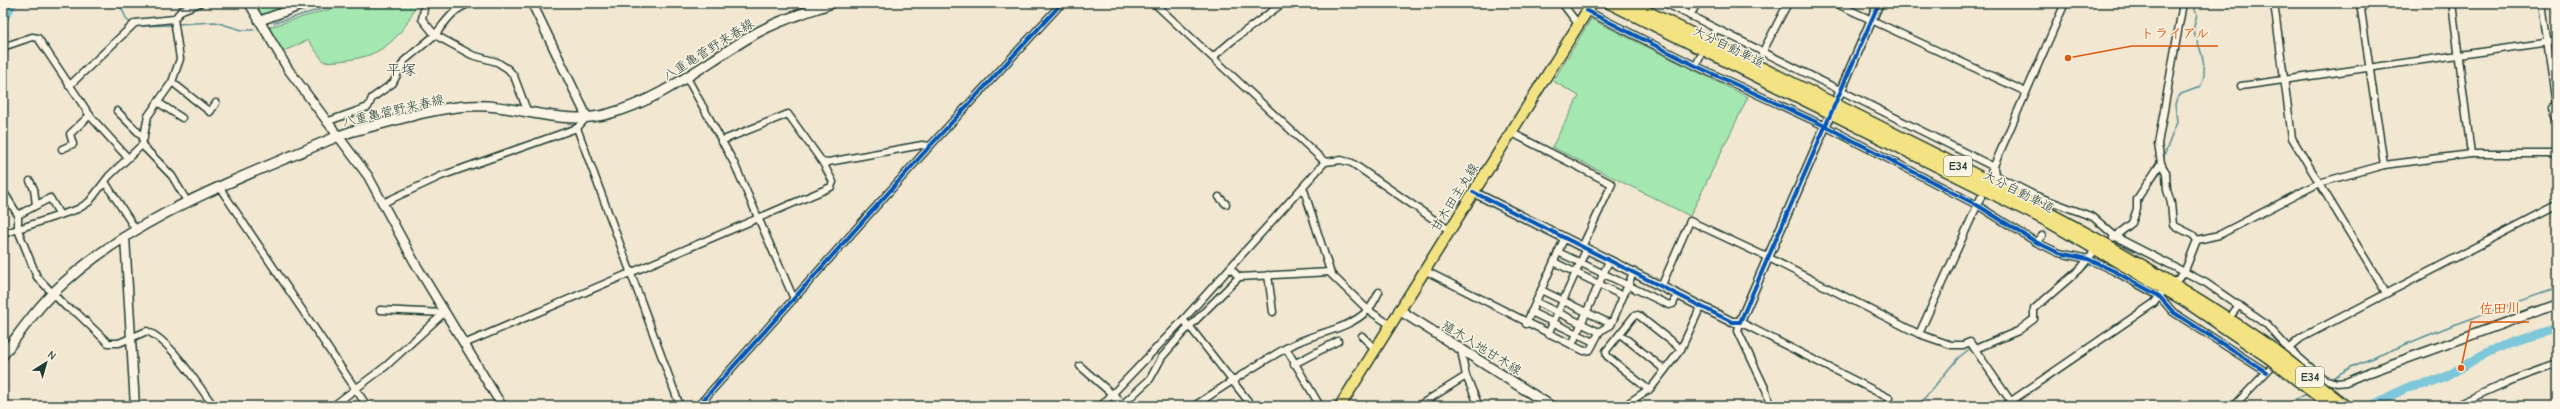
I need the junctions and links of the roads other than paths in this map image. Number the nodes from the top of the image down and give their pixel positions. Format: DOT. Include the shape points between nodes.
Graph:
graph roads {
  1 [pos="200,3"];
  2 [pos="249,3"];
  3 [pos="308,3"];
  4 [pos="425,3"];
  5 [pos="473,3"];
  6 [pos="532,3"];
  7 [pos="832,3"];
  8 [pos="1062,3"];
  9 [pos="1154,3"];
  10 [pos="1283,3"];
  11 [pos="1562,3"];
  12 [pos="1610,3"];
  13 [pos="1629,3"];
  14 [pos="1665,3"];
  15 [pos="1697,3"];
  16 [pos="1788,3"];
  17 [pos="1836,3"];
  18 [pos="1879,3"];
  19 [pos="2065,3"];
  20 [pos="2183,3"];
  21 [pos="2274,3"];
  22 [pos="2360,3"];
  23 [pos="2452,3"];
  24 [pos="2542,3"];
  25 [pos="810,6"];
  26 [pos="1590,7"];
  27 [pos="1690,16"];
  28 [pos="174,19"];
  29 [pos="1872,19"];
  30 [pos="259,21"];
  31 [pos="1578,24"];
  32 [pos="1716,29"];
  33 [pos="436,35"];
  34 [pos="1712,36"];
  35 [pos="2557,41"];
  36 [pos="2547,42"];
  37 [pos="3,47"];
  38 [pos="1762,53"];
  39 [pos="2458,55"];
  40 [pos="1213,57"];
  41 [pos="1700,57"];
  42 [pos="1696,66"];
  43 [pos="2370,68"];
  44 [pos="687,78"];
  45 [pos="2284,80"];
  46 [pos="172,82"];
  47 [pos="69,86"];
  48 [pos="2241,86"];
  49 [pos="2026,92"];
  50 [pos="1840,94"];
  51 [pos="159,103"];
  52 [pos="216,103"];
  53 [pos="2557,106"];
  54 [pos="117,111"];
  55 [pos="528,113"];
  56 [pos="90,115"];
  57 [pos="587,117"];
  58 [pos="182,118"];
  59 [pos="2557,120"];
  60 [pos="326,122"];
  61 [pos="1826,123"];
  62 [pos="577,128"];
  63 [pos="1510,132"];
  64 [pos="336,137"];
  65 [pos="144,138"];
  66 [pos="721,141"];
  67 [pos="142,145"];
  68 [pos="930,146"];
  69 [pos="62,149"];
  70 [pos="2471,154"];
  71 [pos="2557,154"];
  72 [pos="128,158"];
  73 [pos="1325,162"];
  74 [pos="824,163"];
  75 [pos="2162,165"];
  76 [pos="2384,165"];
  77 [pos="1994,167"];
  78 [pos="1990,175"];
  79 [pos="30,181"];
  80 [pos="105,182"];
  81 [pos="2319,183"];
  82 [pos="1303,187"];
  83 [pos="220,188"];
  84 [pos="3,191"];
  85 [pos="1473,192"];
  86 [pos="1219,197"];
  87 [pos="1981,197"];
  88 [pos="188,203"];
  89 [pos="383,203"];
  90 [pos="1226,204"];
  91 [pos="36,205"];
  92 [pos="1977,205"];
  93 [pos="2557,205"];
  94 [pos="18,215"];
  95 [pos="60,215"];
  96 [pos="758,219"];
  97 [pos="18,230"];
  98 [pos="136,230"];
  99 [pos="1449,230"];
  100 [pos="3,234"];
  101 [pos="2042,236"];
  102 [pos="125,237"];
  103 [pos="2117,238"];
  104 [pos="1564,239"];
  105 [pos="2197,240"];
  106 [pos="2036,242"];
  107 [pos="1584,249"];
  108 [pos="1558,252"];
  109 [pos="1769,258"];
  110 [pos="2092,259"];
  111 [pos="1609,261"];
  112 [pos="1554,262"];
  113 [pos="1580,262"];
  114 [pos="1230,268"];
  115 [pos="1424,270"];
  116 [pos="1330,272"];
  117 [pos="1576,273"];
  118 [pos="1633,273"];
  119 [pos="2184,273"];
  120 [pos="632,274"];
  121 [pos="1604,274"];
  122 [pos="1268,275"];
  123 [pos="1239,277"];
  124 [pos="2176,281"];
  125 [pos="1599,284"];
  126 [pos="1628,285"];
  127 [pos="1661,287"];
  128 [pos="1541,290"];
  129 [pos="54,292"];
  130 [pos="1379,292"];
  131 [pos="2386,293"];
  132 [pos="2161,294"];
  133 [pos="1677,295"];
  134 [pos="1623,296"];
  135 [pos="794,299"];
  136 [pos="1201,300"];
  137 [pos="1563,301"];
  138 [pos="1536,302"];
  139 [pos="2557,304"];
  140 [pos="2239,305"];
  141 [pos="1701,306"];
  142 [pos="1210,307"];
  143 [pos="380,310"];
  144 [pos="1368,310"];
  145 [pos="1399,310"];
  146 [pos="1273,312"];
  147 [pos="1531,312"];
  148 [pos="1558,312"];
  149 [pos="1586,312"];
  150 [pos="445,313"];
  151 [pos="2233,313"];
  152 [pos="1183,320"];
  153 [pos="1740,322"];
  154 [pos="1553,323"];
  155 [pos="1389,324"];
  156 [pos="1526,324"];
  157 [pos="1581,324"];
  158 [pos="1611,324"];
  159 [pos="1190,326"];
  160 [pos="1176,328"];
  161 [pos="1599,332"];
  162 [pos="1182,334"];
  163 [pos="1548,334"];
  164 [pos="1577,334"];
  165 [pos="1620,334"];
  166 [pos="1919,334"];
  167 [pos="1362,336"];
  168 [pos="131,338"];
  169 [pos="1338,341"];
  170 [pos="1594,342"];
  171 [pos="464,344"];
  172 [pos="1572,345"];
  173 [pos="1973,347"];
  174 [pos="1286,348"];
  175 [pos="1374,348"];
  176 [pos="1681,349"];
  177 [pos="2289,349"];
  178 [pos="1461,350"];
  179 [pos="2271,353"];
  180 [pos="3,355"];
  181 [pos="1294,364"];
  182 [pos="2557,364"];
  183 [pos="1080,366"];
  184 [pos="1665,370"];
  185 [pos="2266,372"];
  186 [pos="2370,372"];
  187 [pos="1466,376"];
  188 [pos="1231,381"];
  189 [pos="355,388"];
  190 [pos="1649,390"];
  191 [pos="1112,394"];
  192 [pos="1889,398"];
  193 [pos="2012,404"];
  194 [pos="1122,405"];
  195 [pos="135,406"];
  196 [pos="214,406"];
  197 [pos="333,406"];
  198 [pos="367,406"];
  199 [pos="502,406"];
  200 [pos="680,406"];
  201 [pos="698,406"];
  202 [pos="1101,406"];
  203 [pos="1194,406"];
  204 [pos="1252,406"];
  205 [pos="1320,406"];
  206 [pos="1340,406"];
  207 [pos="1418,406"];
  208 [pos="1479,406"];
  209 [pos="1551,406"];
  210 [pos="1624,406"];
  211 [pos="1770,406"];
  212 [pos="2004,406"];
  213 [pos="2234,406"];
  214 [pos="2331,406"];
  215 [pos="2345,406"];
  216 [pos="2454,406"];
  1 -- 28 [label="street" via="182,10"];
  2 -- 30 [label="street"];
  3 -- 30 [label="street"];
  4 -- 33 [label="street" via="422,19"];
  5 -- 33 [label="street" via="463,5 454,11"];
  6 -- 57 [label="street"];
  7 -- 25 [label="main road, 八重亀菅野来春線"];
  8 -- 68 [label="street"];
  9 -- 40 [label="street"];
  10 -- 40 [label="street"];
  11 -- 31 [label="street"];
  12 -- 179 [label="highway, 大分自動車道 / E34" via="2046,220"];
  13 -- 179 [label="highway, 大分自動車道 / E34" via="2064,221 2188,292"];
  14 -- 27 [label="street"];
  15 -- 27 [label="street"];
  16 -- 38 [label="street"];
  17 -- 29 [label="street"];
  18 -- 29 [label="street"];
  19 -- 49 [label="street"];
  20 -- 75 [label="street" via="2158,144"];
  21 -- 45 [label="street"];
  22 -- 43 [label="street"];
  23 -- 39 [label="street"];
  24 -- 36 [label="street"];
  25 -- 44 [label="main road, 八重亀菅野来春線" via="749,37"];
  26 -- 31 [label="main road, 甘木田主丸線"];
  26 -- 42 [label="street"];
  27 -- 32 [label="street"];
  28 -- 46 [label="street" via="180,59"];
  28 -- 47 [label="street" via="135,22"];
  29 -- 49 [label="street"];
  29 -- 50 [label="street"];
  30 -- 60 [label="street" via="288,69"];
  31 -- 63 [label="main road, 甘木田主丸線"];
  32 -- 34 [label="street"];
  32 -- 38 [label="street"];
  33 -- 55 [label="street" via="472,55 498,62 508,69 514,76"];
  33 -- 60 [label="street" via="404,61 393,83 372,98 368,107"];
  35 -- 36 [label="street"];
  36 -- 39 [label="street"];
  36 -- 53 [label="street"];
  37 -- 47 [label="street" via="32,37 38,38"];
  38 -- 50 [label="street"];
  39 -- 43 [label="street"];
  39 -- 70 [label="street"];
  40 -- 73 [label="street"];
  41 -- 42 [label="street"];
  42 -- 61 [label="street"];
  43 -- 45 [label="street"];
  43 -- 76 [label="street"];
  44 -- 57 [label="main road, 八重亀菅野来春線" via="660,95 635,106 606,115"];
  44 -- 66 [label="street"];
  45 -- 48 [label="street"];
  45 -- 81 [label="street" via="2292,138"];
  46 -- 51 [label="street"];
  46 -- 52 [label="street" via="210,112"];
  47 -- 56 [label="street"];
  49 -- 77 [label="street"];
  50 -- 77 [label="street"];
  51 -- 58 [label="street"];
  51 -- 65 [label="street" via="148,116"];
  53 -- 59 [label="street" via="2552,108"];
  54 -- 65 [label="street"];
  55 -- 57 [label="main road, 八重亀菅野来春線" via="567,118"];
  55 -- 64 [label="main road, 八重亀菅野来春線" via="469,106"];
  56 -- 69 [label="street" via="70,134 73,144"];
  56 -- 72 [label="street"];
  57 -- 62 [label="street"];
  60 -- 64 [label="street"];
  61 -- 92 [label="street"];
  61 -- 109 [label="street"];
  62 -- 89 [label="street" via="442,176"];
  62 -- 120 [label="street"];
  63 -- 85 [label="main road, 甘木田主丸線"];
  63 -- 107 [label="street" via="1612,184"];
  64 -- 83 [label="main road, 八重亀菅野来春線"];
  64 -- 89 [label="street" via="368,176"];
  65 -- 67 [label="street"];
  66 -- 74 [label="street" via="788,114"];
  66 -- 96 [label="street"];
  67 -- 72 [label="street"];
  67 -- 88 [label="street" via="172,176"];
  68 -- 74 [label="street" via="922,145"];
  68 -- 135 [label="street"];
  70 -- 71 [label="street"];
  70 -- 76 [label="street"];
  72 -- 80 [label="street"];
  73 -- 82 [label="street"];
  73 -- 99 [label="street" via="1341,160 1352,163"];
  74 -- 96 [label="street" via="833,182 831,187"];
  75 -- 103 [label="street" via="2139,195 2132,222"];
  75 -- 105 [label="street" via="2173,225 2193,235"];
  76 -- 81 [label="street"];
  77 -- 78 [label="street"];
  77 -- 103 [label="street" via="1995,175 2034,195 2093,217"];
  79 -- 91 [label="street"];
  80 -- 95 [label="street" via="90,202 78,210"];
  80 -- 98 [label="street"];
  81 -- 105 [label="street" via="2219,235"];
  81 -- 131 [label="street"];
  82 -- 114 [label="street"];
  82 -- 116 [label="street"];
  83 -- 88 [label="main road, 八重亀菅野来春線"];
  83 -- 189 [label="street"];
  84 -- 94 [label="street"];
  85 -- 99 [label="main road, 甘木田主丸線"];
  85 -- 104 [label="street"];
  86 -- 90 [label="street"];
  87 -- 92 [label="street"];
  88 -- 98 [label="main road, 八重亀菅野来春線"];
  89 -- 150 [label="street" via="414,263"];
  91 -- 94 [label="street"];
  91 -- 95 [label="street" via="50,198"];
  92 -- 106 [label="street"];
  92 -- 166 [label="street"];
  93 -- 131 [label="street"];
  94 -- 97 [label="street"];
  95 -- 97 [label="street"];
  96 -- 120 [label="street"];
  96 -- 135 [label="street"];
  97 -- 100 [label="street"];
  97 -- 129 [label="street" via="37,277"];
  98 -- 102 [label="main road, 八重亀菅野来春線"];
  99 -- 115 [label="main road, 甘木田主丸線"];
  101 -- 106 [label="street"];
  102 -- 129 [label="main road, 八重亀菅野来春線" via="93,258"];
  102 -- 168 [label="street"];
  103 -- 119 [label="street"];
  104 -- 107 [label="street"];
  104 -- 108 [label="street"];
  105 -- 119 [label="street"];
  106 -- 110 [label="street" via="2059,253"];
  107 -- 111 [label="street"];
  107 -- 113 [label="street"];
  108 -- 112 [label="street"];
  108 -- 113 [label="street"];
  109 -- 127 [label="street" via="1690,221"];
  109 -- 153 [label="street"];
  109 -- 166 [label="street"];
  110 -- 132 [label="street"];
  110 -- 173 [label="street" via="2018,331"];
  111 -- 118 [label="street"];
  111 -- 121 [label="street"];
  112 -- 117 [label="street"];
  112 -- 128 [label="street"];
  113 -- 117 [label="street"];
  113 -- 121 [label="street"];
  114 -- 123 [label="street"];
  114 -- 136 [label="street"];
  115 -- 145 [label="main road, 甘木田主丸線"];
  115 -- 156 [label="street"];
  116 -- 122 [label="street"];
  116 -- 144 [label="street"];
  117 -- 125 [label="street"];
  117 -- 137 [label="street"];
  118 -- 126 [label="street"];
  118 -- 127 [label="street"];
  119 -- 124 [label="street"];
  119 -- 140 [label="street" via="2206,283"];
  120 -- 171 [label="street"];
  120 -- 200 [label="street"];
  121 -- 125 [label="street"];
  121 -- 126 [label="street"];
  122 -- 123 [label="street"];
  122 -- 146 [label="street"];
  123 -- 142 [label="street"];
  125 -- 134 [label="street"];
  125 -- 149 [label="street"];
  126 -- 133 [label="street" via="1668,305 1672,304"];
  126 -- 134 [label="street"];
  127 -- 133 [label="street"];
  128 -- 137 [label="street"];
  128 -- 138 [label="street"];
  129 -- 168 [label="street" via="66,307 77,313 108,342 119,343"];
  129 -- 180 [label="main road, 八重亀菅野来春線"];
  130 -- 144 [label="street"];
  131 -- 177 [label="street" via="2301,338"];
  132 -- 185 [label="street" via="2173,312 2217,336"];
  132 -- 193 [label="street" via="2154,303"];
  133 -- 141 [label="street"];
  134 -- 158 [label="street"];
  135 -- 201 [label="street"];
  136 -- 142 [label="street"];
  136 -- 152 [label="street"];
  137 -- 148 [label="street"];
  137 -- 149 [label="street"];
  138 -- 147 [label="street"];
  138 -- 148 [label="street"];
  139 -- 186 [label="street"];
  140 -- 151 [label="street"];
  140 -- 177 [label="street" via="2267,325"];
  141 -- 153 [label="street" via="1732,322"];
  141 -- 176 [label="street"];
  142 -- 159 [label="street"];
  143 -- 150 [label="street"];
  144 -- 155 [label="street"];
  144 -- 174 [label="street" via="1336,330 1312,336"];
  145 -- 155 [label="main road, 甘木田主丸線"];
  145 -- 178 [label="main road, 殖木入地甘木線"];
  147 -- 154 [label="street"];
  147 -- 156 [label="street"];
  148 -- 154 [label="street"];
  148 -- 157 [label="street"];
  149 -- 157 [label="street"];
  149 -- 158 [label="street"];
  150 -- 171 [label="street"];
  150 -- 189 [label="street" via="386,366"];
  152 -- 159 [label="street"];
  152 -- 160 [label="street"];
  153 -- 192 [label="street"];
  153 -- 211 [label="street" via="1738,331 1766,390"];
  154 -- 163 [label="street"];
  154 -- 164 [label="street"];
  155 -- 175 [label="main road, 甘木田主丸線"];
  156 -- 163 [label="street"];
  157 -- 161 [label="street"];
  157 -- 164 [label="street"];
  158 -- 161 [label="street"];
  159 -- 162 [label="street"];
  159 -- 188 [label="street"];
  160 -- 162 [label="street"];
  160 -- 191 [label="street"];
  161 -- 170 [label="street"];
  162 -- 194 [label="street" via="1162,357 1150,379"];
  163 -- 172 [label="street"];
  164 -- 170 [label="street"];
  164 -- 172 [label="street"];
  165 -- 176 [label="street" via="1634,316 1638,315"];
  165 -- 184 [label="street"];
  165 -- 190 [label="street" via="1606,351 1606,356"];
  166 -- 173 [label="street" via="1951,345 1970,342"];
  167 -- 175 [label="street"];
  168 -- 195 [label="street"];
  168 -- 196 [label="street" via="147,331 152,333 173,352"];
  169 -- 181 [label="street"];
  170 -- 172 [label="street" via="1587,351"];
  171 -- 199 [label="street"];
  173 -- 193 [label="street"];
  174 -- 181 [label="street"];
  174 -- 188 [label="street"];
  175 -- 206 [label="main road, 甘木田主丸線"];
  176 -- 184 [label="street"];
  177 -- 185 [label="street"];
  177 -- 186 [label="street" via="2324,379 2337,383"];
  178 -- 187 [label="street"];
  178 -- 209 [label="main road, 殖木入地甘木線"];
  179 -- 214 [label="highway, 大分自動車道 / E34, bridge"];
  179 -- 215 [label="highway, 大分自動車道 / E34, bridge"];
  181 -- 205 [label="street"];
  182 -- 216 [label="street" via="2510,381"];
  183 -- 191 [label="street"];
  184 -- 190 [label="street"];
  185 -- 213 [label="street"];
  187 -- 207 [label="street"];
  187 -- 208 [label="street"];
  188 -- 203 [label="street"];
  188 -- 204 [label="street"];
  189 -- 197 [label="street"];
  189 -- 198 [label="street"];
  190 -- 210 [label="street"];
  191 -- 194 [label="street"];
  191 -- 202 [label="street"];
  193 -- 212 [label="street"];
}
